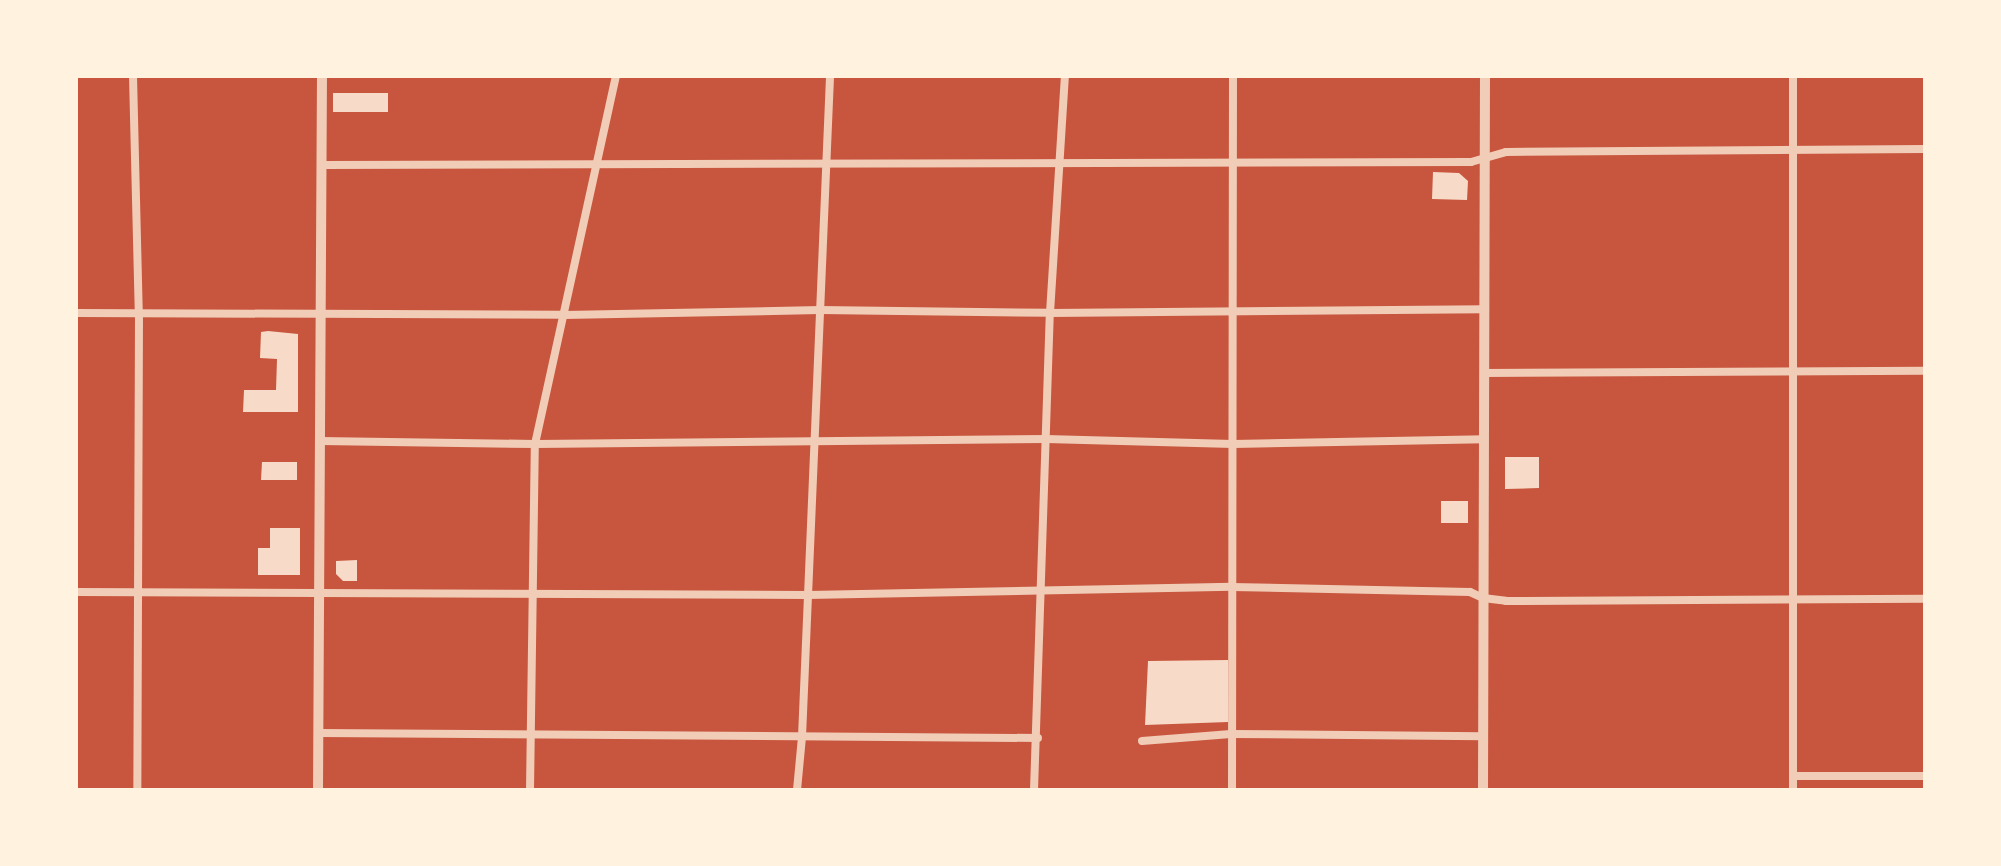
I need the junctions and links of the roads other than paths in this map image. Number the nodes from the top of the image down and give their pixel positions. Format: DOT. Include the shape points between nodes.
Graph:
graph roads {
  1 [pos="133,76"];
  2 [pos="322,76"];
  3 [pos="616,76"];
  4 [pos="830,76"];
  5 [pos="1065,76"];
  6 [pos="1233,76"];
  7 [pos="1485,76"];
  8 [pos="1793,76"];
  9 [pos="1793,149"];
  10 [pos="1925,149"];
  11 [pos="1485,159"];
  12 [pos="597,163"];
  13 [pos="1061,163"];
  14 [pos="826,164"];
  15 [pos="323,165"];
  16 [pos="1233,165"];
  17 [pos="1484,309"];
  18 [pos="820,310"];
  19 [pos="76,313"];
  20 [pos="1050,313"];
  21 [pos="1233,313"];
  22 [pos="139,315"];
  23 [pos="321,315"];
  24 [pos="564,315"];
  25 [pos="1925,371"];
  26 [pos="1793,372"];
  27 [pos="1484,373"];
  28 [pos="1046,439"];
  29 [pos="1484,439"];
  30 [pos="320,441"];
  31 [pos="813,441"];
  32 [pos="535,444"];
  33 [pos="1233,444"];
  34 [pos="1232,587"];
  35 [pos="1041,589"];
  36 [pos="76,592"];
  37 [pos="138,593"];
  38 [pos="321,594"];
  39 [pos="533,595"];
  40 [pos="808,595"];
  41 [pos="1483,598"];
  42 [pos="1925,599"];
  43 [pos="1793,601"];
  44 [pos="319,733"];
  45 [pos="531,734"];
  46 [pos="1231,734"];
  47 [pos="1483,736"];
  48 [pos="802,737"];
  49 [pos="1038,738"];
  50 [pos="1142,741"];
  51 [pos="1793,776"];
  52 [pos="1925,776"];
  53 [pos="137,790"];
  54 [pos="318,790"];
  55 [pos="530,790"];
  56 [pos="797,790"];
  57 [pos="1034,790"];
  58 [pos="1232,790"];
  59 [pos="1483,790"];
  60 [pos="1793,790"];
  1 -- 22 [label="street"];
  2 -- 15 [label="street"];
  3 -- 12 [label="street"];
  4 -- 14 [label="street"];
  5 -- 13 [label="street"];
  6 -- 16 [label="street"];
  7 -- 11 [label="street"];
  8 -- 9 [label="street"];
  9 -- 10 [label="street"];
  9 -- 11 [label="street" via="1506,152"];
  9 -- 26 [label="street"];
  11 -- 16 [label="street"];
  11 -- 17 [label="street"];
  12 -- 14 [label="street"];
  12 -- 15 [label="street"];
  12 -- 24 [label="street"];
  13 -- 14 [label="street"];
  13 -- 16 [label="street"];
  13 -- 20 [label="street"];
  14 -- 18 [label="street"];
  15 -- 23 [label="street"];
  16 -- 21 [label="street"];
  17 -- 21 [label="street"];
  17 -- 27 [label="street"];
  18 -- 20 [label="street"];
  18 -- 24 [label="street"];
  18 -- 31 [label="street"];
  19 -- 22 [label="street"];
  20 -- 21 [label="street"];
  20 -- 28 [label="street"];
  21 -- 33 [label="street"];
  22 -- 23 [label="street"];
  22 -- 37 [label="street"];
  23 -- 24 [label="street"];
  23 -- 30 [label="street"];
  24 -- 32 [label="street"];
  25 -- 26 [label="street"];
  26 -- 27 [label="street"];
  26 -- 43 [label="street"];
  27 -- 29 [label="street"];
  28 -- 31 [label="street"];
  28 -- 33 [label="street"];
  28 -- 35 [label="street"];
  29 -- 33 [label="street"];
  29 -- 41 [label="street"];
  30 -- 32 [label="street"];
  30 -- 38 [label="street"];
  31 -- 32 [label="street"];
  31 -- 40 [label="street"];
  32 -- 39 [label="street"];
  33 -- 34 [label="street"];
  34 -- 35 [label="street"];
  34 -- 41 [label="street" via="1470,592"];
  34 -- 46 [label="street"];
  35 -- 40 [label="street"];
  35 -- 49 [label="street"];
  36 -- 37 [label="street"];
  37 -- 38 [label="street"];
  37 -- 53 [label="street"];
  38 -- 39 [label="street"];
  38 -- 44 [label="street"];
  39 -- 40 [label="street"];
  39 -- 45 [label="street"];
  40 -- 48 [label="street"];
  41 -- 43 [label="street"];
  41 -- 47 [label="street"];
  42 -- 43 [label="street"];
  43 -- 51 [label="street"];
  44 -- 45 [label="street"];
  44 -- 54 [label="street"];
  45 -- 48 [label="street"];
  45 -- 55 [label="street"];
  46 -- 47 [label="street"];
  46 -- 50 [label="street"];
  46 -- 58 [label="street"];
  47 -- 59 [label="street"];
  48 -- 49 [label="street"];
  48 -- 56 [label="street"];
  49 -- 57 [label="street"];
  51 -- 52 [label="street"];
  51 -- 60 [label="street"];
}
